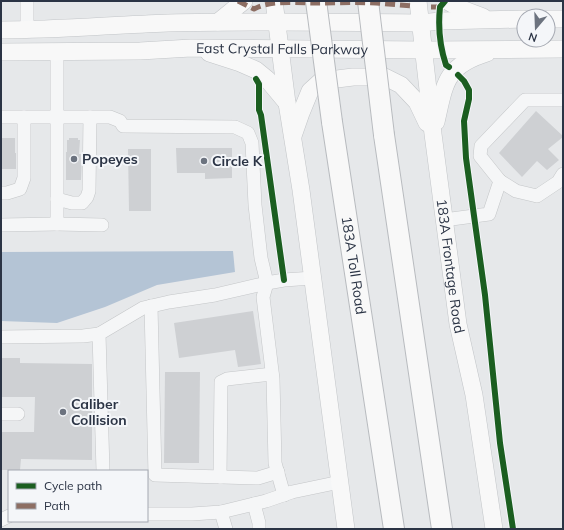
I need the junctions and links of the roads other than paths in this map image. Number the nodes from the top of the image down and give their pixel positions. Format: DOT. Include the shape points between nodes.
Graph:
graph roads {
  1 [pos="27,1"];
  2 [pos="244,1"];
  3 [pos="274,1"];
  4 [pos="316,1"];
  5 [pos="368,1"];
  6 [pos="418,1"];
  7 [pos="447,1"];
  8 [pos="516,19"];
  9 [pos="491,20"];
  10 [pos="218,22"];
  11 [pos="277,22"];
  12 [pos="421,23"];
  13 [pos="1,30"];
  14 [pos="27,30"];
  15 [pos="191,48"];
  16 [pos="280,48"];
  17 [pos="424,50"];
  18 [pos="497,50"];
  19 [pos="563,50"];
  20 [pos="1,52"];
  21 [pos="57,52"];
  22 [pos="563,100"];
  23 [pos="287,103"];
  24 [pos="1,117"];
  25 [pos="24,117"];
  26 [pos="57,117"];
  27 [pos="90,117"];
  28 [pos="433,134"];
  29 [pos="292,139"];
  30 [pos="563,174"];
  31 [pos="500,181"];
  32 [pos="1,193"];
  33 [pos="57,199"];
  34 [pos="444,220"];
  35 [pos="57,224"];
  36 [pos="1,225"];
  37 [pos="102,225"];
  38 [pos="313,278"];
  39 [pos="267,283"];
  40 [pos="151,306"];
  41 [pos="99,334"];
  42 [pos="1,337"];
  43 [pos="272,374"];
  44 [pos="1,414"];
  45 [pos="18,414"];
  46 [pos="103,470"];
  47 [pos="278,472"];
  48 [pos="220,477"];
  49 [pos="340,482"];
  50 [pos="284,495"];
  51 [pos="254,504"];
  52 [pos="221,512"];
  53 [pos="148,514"];
  54 [pos="226,529"];
  55 [pos="259,529"];
  56 [pos="346,529"];
  57 [pos="394,529"];
  58 [pos="442,529"];
  59 [pos="494,529"];
  1 -- 14 [label="street"];
  2 -- 10 [label="main road"];
  3 -- 11 [label="main road"];
  4 -- 57 [label="highway, 183A Toll Road, bridge"];
  5 -- 58 [label="highway, bridge" via="384,135"];
  6 -- 12 [label="main road, 183A Frontage Road"];
  7 -- 9 [label="main road"];
  8 -- 9 [label="main road, East Crystal Falls Parkway"];
  9 -- 12 [label="main road, East Crystal Falls Parkway"];
  10 -- 11 [label="main road, East Crystal Falls Parkway"];
  10 -- 14 [label="main road, East Crystal Falls Parkway"];
  11 -- 12 [label="main road, East Crystal Falls Parkway"];
  11 -- 16 [label="main road"];
  12 -- 17 [label="main road, 183A Frontage Road"];
  13 -- 14 [label="main road, East Crystal Falls Parkway"];
  15 -- 16 [label="main road, East Crystal Falls Parkway"];
  15 -- 21 [label="main road, East Crystal Falls Parkway"];
  15 -- 23 [label="main road" via="256,70"];
  16 -- 17 [label="main road, East Crystal Falls Parkway"];
  16 -- 23 [label="main road"];
  17 -- 18 [label="main road, East Crystal Falls Parkway"];
  17 -- 28 [label="main road, 183A Frontage Road"];
  18 -- 19 [label="main road, East Crystal Falls Parkway"];
  18 -- 28 [label="main road" via="474,57 454,71 446,82 442,94"];
  20 -- 21 [label="main road, East Crystal Falls Parkway"];
  21 -- 26 [label="street"];
  22 -- 31 [label="street" via="525,100 480,146 480,156"];
  23 -- 29 [label="main road"];
  24 -- 25 [label="street"];
  25 -- 26 [label="street"];
  25 -- 32 [label="street" via="24,178 20,189 7,194"];
  26 -- 27 [label="street"];
  26 -- 33 [label="street"];
  27 -- 33 [label="street" via="87,197 82,202 72,203"];
  27 -- 39 [label="street" via="110,117 120,121 124,126 235,127 248,134 252,143 255,205 261,258"];
  28 -- 29 [label="main road" via="417,102 401,85 385,78 353,77 321,81 310,91"];
  28 -- 34 [label="main road, 183A Frontage Road"];
  29 -- 38 [label="main road"];
  30 -- 31 [label="street" via="558,182 537,196 516,191"];
  31 -- 34 [label="street" via="489,214"];
  33 -- 35 [label="street"];
  34 -- 59 [label="main road, 183A Frontage Road" via="458,324 474,395"];
  35 -- 36 [label="street"];
  35 -- 37 [label="street"];
  38 -- 39 [label="street"];
  38 -- 49 [label="main road"];
  39 -- 40 [label="street"];
  39 -- 43 [label="street" via="263,296"];
  40 -- 41 [label="street" via="142,308"];
  40 -- 48 [label="street" via="155,476"];
  41 -- 42 [label="street"];
  41 -- 46 [label="street"];
  43 -- 47 [label="street" via="275,463"];
  43 -- 48 [label="street" via="227,379 221,382"];
  44 -- 45 [label="street"];
  47 -- 48 [label="street" via="258,478"];
  47 -- 50 [label="street"];
  49 -- 50 [label="street"];
  49 -- 56 [label="main road"];
  50 -- 51 [label="street"];
  51 -- 52 [label="street"];
  51 -- 55 [label="street"];
  52 -- 53 [label="street"];
  52 -- 54 [label="street"];
}
